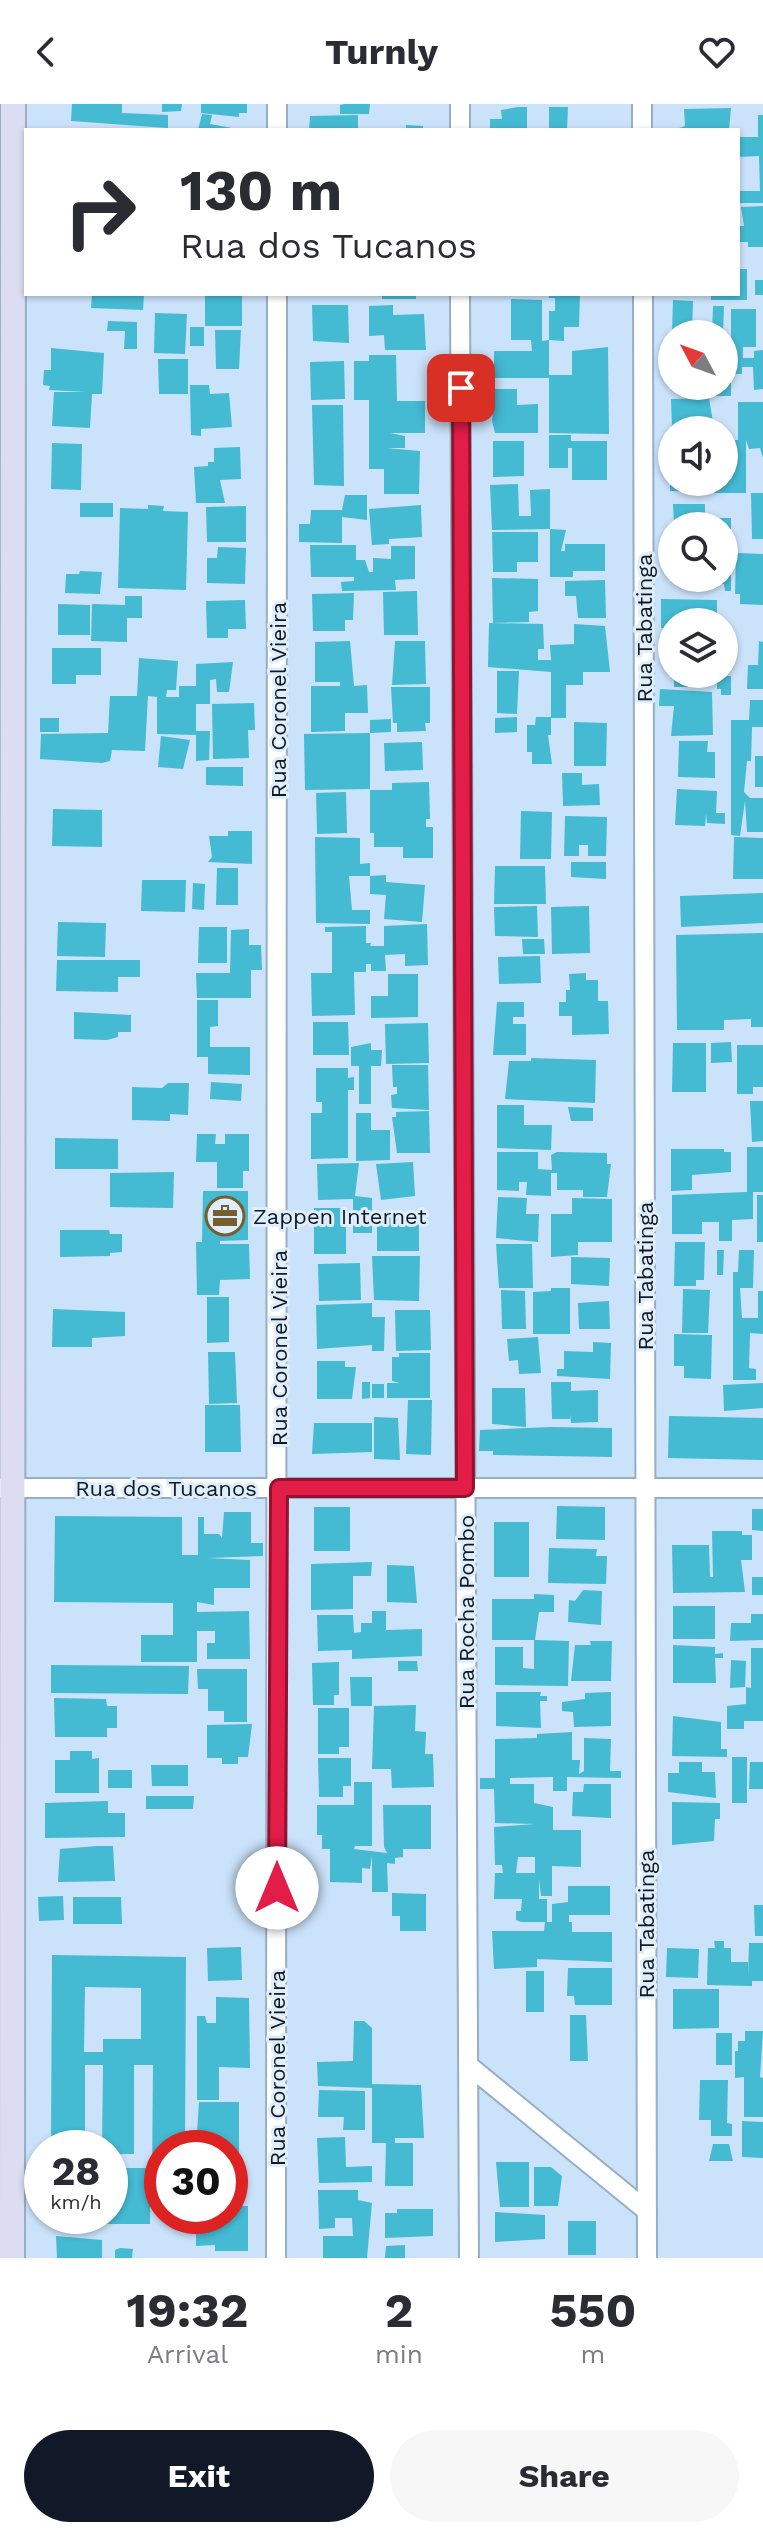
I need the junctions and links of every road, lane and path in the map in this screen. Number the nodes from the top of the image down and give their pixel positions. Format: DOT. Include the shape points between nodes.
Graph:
graph roads {
  1 [pos="13,104"];
  2 [pos="277,104"];
  3 [pos="460,104"];
  4 [pos="642,104"];
  5 [pos="277,128"];
  6 [pos="460,128"];
  7 [pos="642,128"];
  8 [pos="277,296"];
  9 [pos="460,296"];
  10 [pos="643,296"];
  11 [pos="6,447"];
  12 [pos="6,1488"];
  13 [pos="279,1488"];
  14 [pos="465,1488"];
  15 [pos="646,1488"];
  16 [pos="763,1488"];
  17 [pos="6,1703"];
  18 [pos="468,2065"];
  19 [pos="647,2211"];
  20 [pos="12,2258"];
  21 [pos="276,2258"];
  22 [pos="469,2258"];
  23 [pos="647,2258"];
  1 -- 11 [label="street"];
  2 -- 5 [label="street"];
  3 -- 6 [label="street"];
  4 -- 7 [label="street"];
  8 -- 13 [label="street, Rua Coronel Vieira"];
  9 -- 14 [label="street, Rua Rocha Pombo"];
  10 -- 15 [label="street, Rua Tabatinga"];
  11 -- 12 [label="street"];
  12 -- 13 [label="street, Rua dos Tucanos"];
  12 -- 17 [label="street"];
  13 -- 14 [label="street, Rua dos Tucanos"];
  13 -- 21 [label="street, Rua Coronel Vieira"];
  14 -- 15 [label="street, Rua dos Tucanos"];
  14 -- 18 [label="street, Rua Rocha Pombo"];
  15 -- 16 [label="street, Rua dos Tucanos"];
  15 -- 19 [label="street, Rua Tabatinga"];
  17 -- 20 [label="street"];
  18 -- 19 [label="street"];
  18 -- 22 [label="street, Rua Rocha Pombo"];
  19 -- 23 [label="street, Rua Tabatinga"];
}
